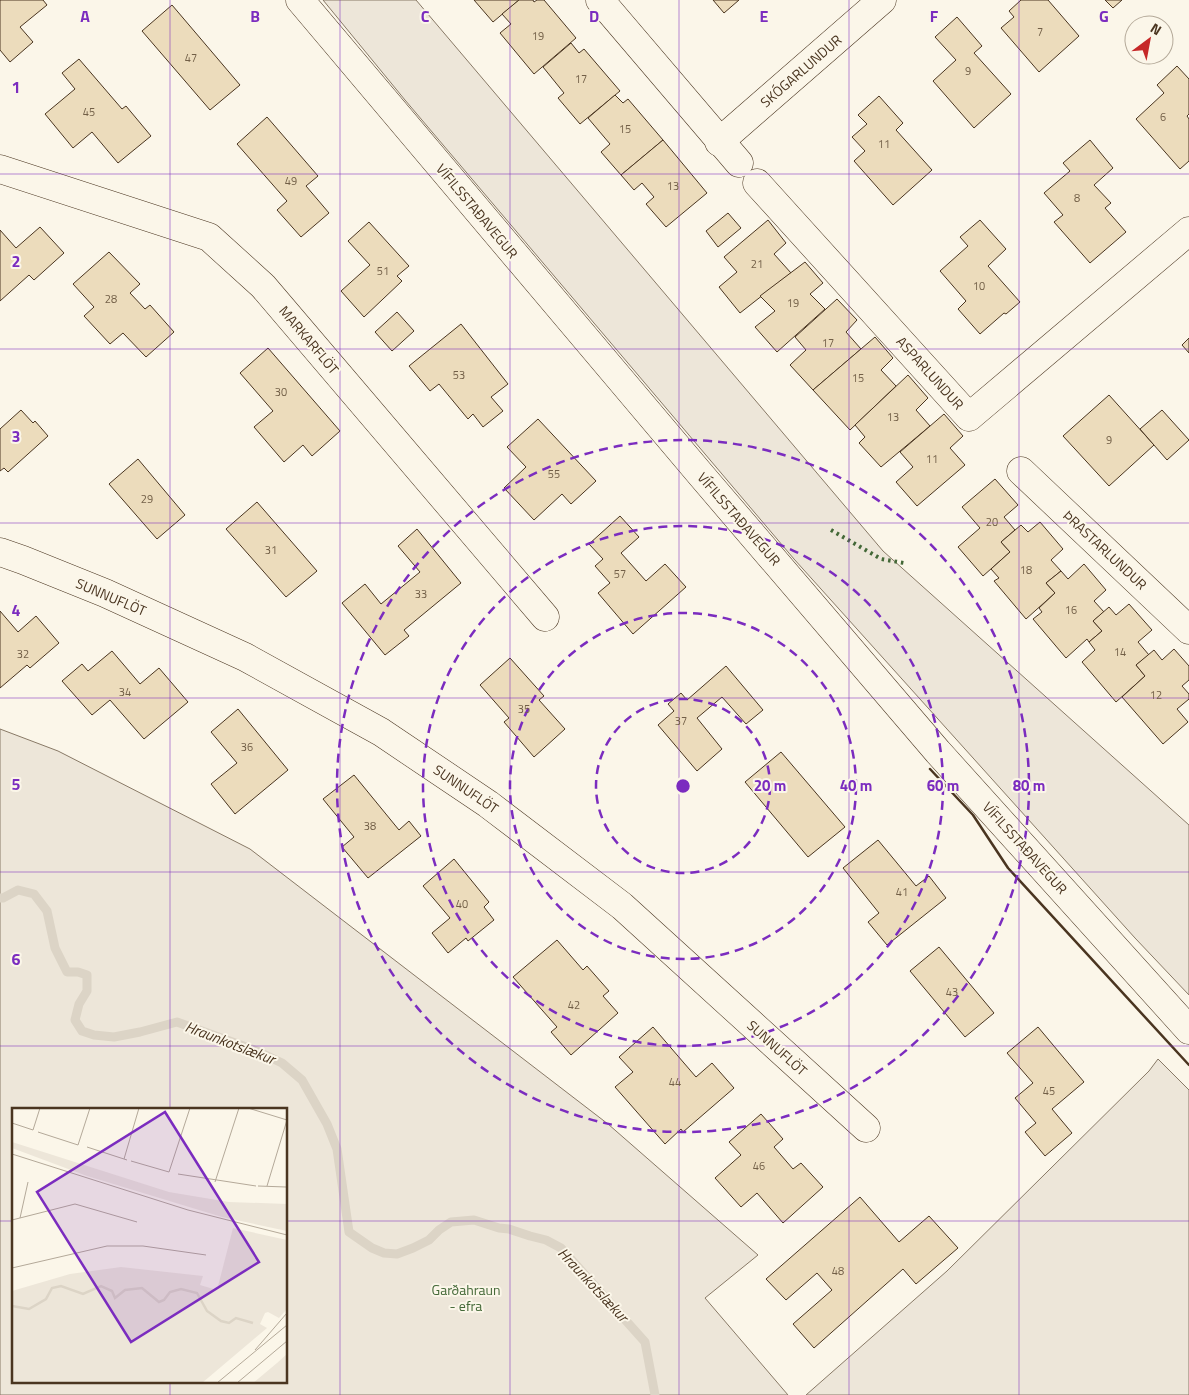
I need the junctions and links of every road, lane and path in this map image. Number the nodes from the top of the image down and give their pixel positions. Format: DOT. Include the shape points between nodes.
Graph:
graph roads {
  1 [pos="300,0"];
  2 [pos="600,0"];
  3 [pos="882,0"];
  4 [pos="720,142"];
  5 [pos="739,163"];
  6 [pos="0,169"];
  7 [pos="757,183"];
  8 [pos="1189,230"];
  9 [pos="1021,471"];
  10 [pos="0,552"];
  11 [pos="545,617"];
  12 [pos="1189,630"];
  13 [pos="1189,1030"];
  14 [pos="866,1128"];
  1 -- 13 [label="street, VÍFILSSTAÐAVEGUR" via="938,752"];
  2 -- 4 [label="street"];
  3 -- 4 [label="street, SKÓGARLUNDUR"];
  4 -- 5 [label="street"];
  6 -- 11 [label="street, MARKARFLÖT" via="210,237 264,286"];
  7 -- 8 [label="street, ASPARLUNDUR" via="970,417"];
  9 -- 12 [label="street, ÞRASTARLUNDUR"];
  10 -- 14 [label="street, SUNNUFLÖT" via="105,593 245,657 381,732 488,804 622,906"];
}
